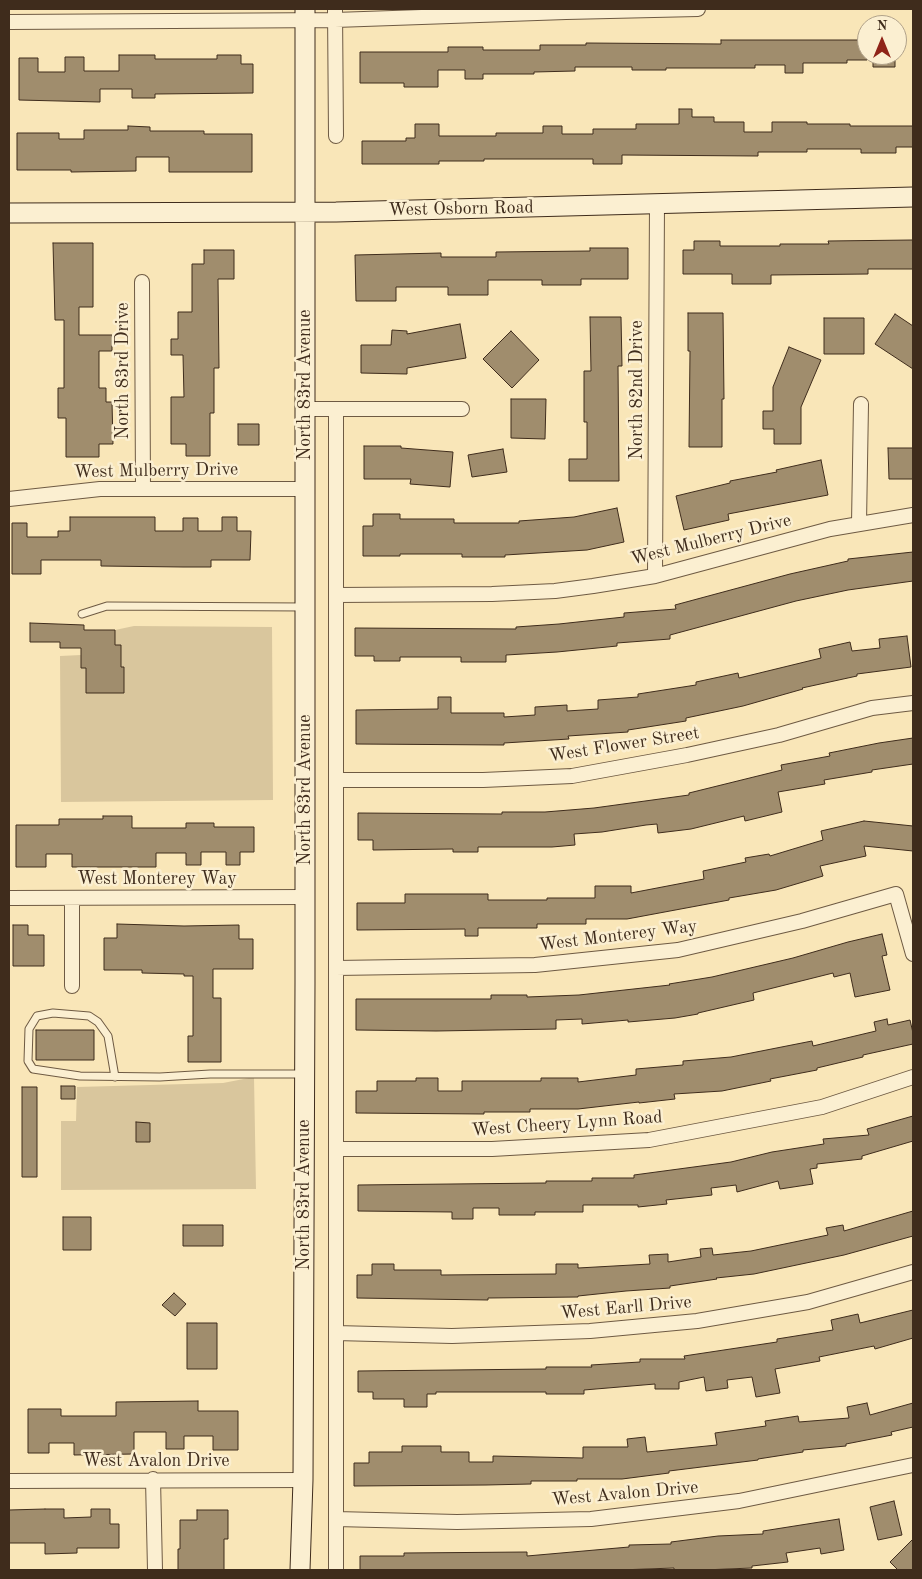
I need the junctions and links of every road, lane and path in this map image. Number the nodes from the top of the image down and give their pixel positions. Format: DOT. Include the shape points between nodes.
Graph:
graph roads {
  1 [pos="698,9"];
  2 [pos="266,14"];
  3 [pos="305,14"];
  4 [pos="335,14"];
  5 [pos="9,22"];
  6 [pos="336,136"];
  7 [pos="913,197"];
  8 [pos="657,204"];
  9 [pos="304,211"];
  10 [pos="9,213"];
  11 [pos="142,282"];
  12 [pos="861,404"];
  13 [pos="305,409"];
  14 [pos="336,409"];
  15 [pos="462,409"];
  16 [pos="143,489"];
  17 [pos="305,489"];
  18 [pos="9,499"];
  19 [pos="913,515"];
  20 [pos="859,523"];
  21 [pos="655,576"];
  22 [pos="336,596"];
  23 [pos="305,607"];
  24 [pos="82,614"];
  25 [pos="913,703"];
  26 [pos="336,780"];
  27 [pos="306,897"];
  28 [pos="9,898"];
  29 [pos="72,898"];
  30 [pos="913,954"];
  31 [pos="336,968"];
  32 [pos="72,986"];
  33 [pos="305,1074"];
  34 [pos="115,1077"];
  35 [pos="913,1077"];
  36 [pos="336,1150"];
  37 [pos="913,1272"];
  38 [pos="336,1333"];
  39 [pos="913,1465"];
  40 [pos="153,1479"];
  41 [pos="303,1480"];
  42 [pos="9,1481"];
  43 [pos="336,1519"];
  44 [pos="155,1570"];
  45 [pos="300,1570"];
  46 [pos="336,1570"];
  1 -- 4 [label="street"];
  2 -- 3 [label="street"];
  2 -- 5 [label="street"];
  3 -- 4 [label="street"];
  3 -- 9 [label="main road, North 83rd Avenue"];
  4 -- 6 [label="street"];
  7 -- 8 [label="main road, West Osborn Road"];
  8 -- 9 [label="main road, West Osborn Road"];
  8 -- 21 [label="street, North 82nd Drive"];
  9 -- 10 [label="main road, West Osborn Road"];
  9 -- 13 [label="main road, North 83rd Avenue"];
  11 -- 16 [label="street, North 83rd Drive"];
  12 -- 20 [label="street"];
  13 -- 14 [label="street"];
  13 -- 17 [label="main road, North 83rd Avenue"];
  14 -- 15 [label="street"];
  14 -- 22 [label="street, North 83rd Avenue"];
  16 -- 17 [label="street, West Mulberry Drive"];
  16 -- 18 [label="street, West Mulberry Drive" via="100,489"];
  17 -- 23 [label="main road, North 83rd Avenue"];
  19 -- 20 [label="street, West Mulberry Drive"];
  20 -- 21 [label="street, West Mulberry Drive"];
  21 -- 22 [label="street, West Mulberry Drive" via="556,591"];
  22 -- 26 [label="street, North 83rd Avenue"];
  23 -- 24 [label="lane" via="107,606"];
  23 -- 27 [label="main road, North 83rd Avenue"];
  25 -- 26 [label="street, West Flower Street" via="872,708 778,735 572,776"];
  26 -- 31 [label="street, North 83rd Avenue"];
  27 -- 29 [label="street, West Monterey Way"];
  27 -- 33 [label="main road, North 83rd Avenue"];
  28 -- 29 [label="street, West Monterey Way"];
  29 -- 32 [label="street"];
  30 -- 31 [label="street, West Monterey Way" via="896,894 678,950 535,965"];
  31 -- 36 [label="street, North 83rd Avenue"];
  33 -- 34 [label="lane"];
  33 -- 41 [label="main road, North 83rd Avenue"];
  34 -- 34 [label="lane" via="33,1069 28,1061 29,1028 37,1016 52,1013 88,1016 98,1022 108,1036"];
  35 -- 36 [label="street, West Cheery Lynn Road" via="822,1107 649,1140 492,1150"];
  36 -- 38 [label="street, North 83rd Avenue"];
  37 -- 38 [label="street, West Earll Drive" via="808,1302 697,1321 580,1332 452,1336"];
  38 -- 43 [label="street, North 83rd Avenue"];
  39 -- 43 [label="street, West Avalon Drive" via="739,1501 591,1519 457,1522"];
  40 -- 41 [label="street, West Avalon Drive"];
  40 -- 42 [label="street, West Avalon Drive"];
  40 -- 44 [label="street"];
  41 -- 45 [label="main road, North 83rd Avenue"];
  43 -- 46 [label="street, North 83rd Avenue"];
}
